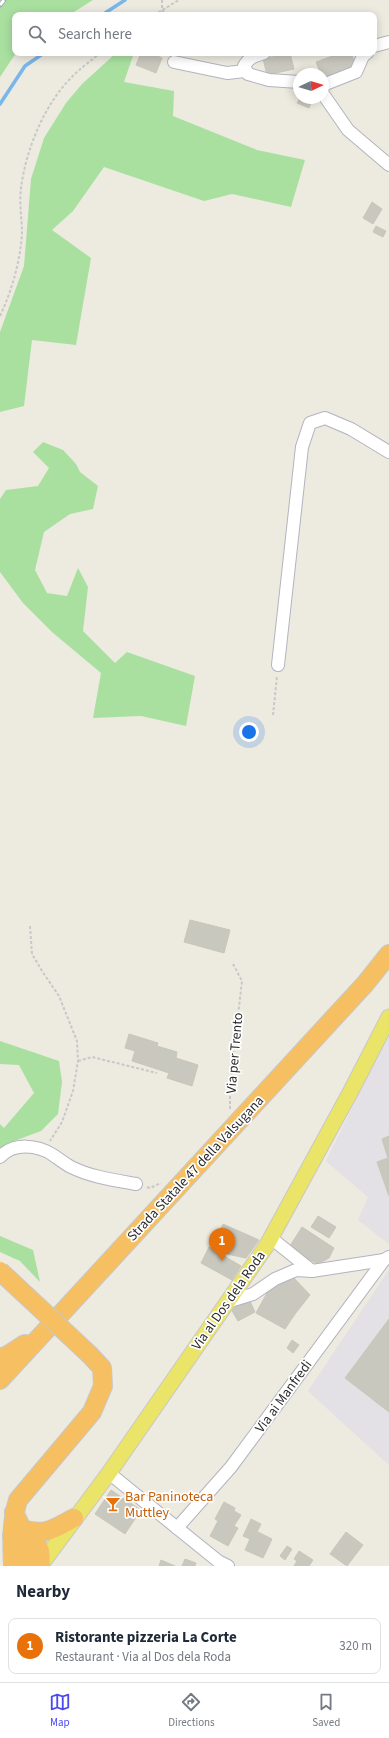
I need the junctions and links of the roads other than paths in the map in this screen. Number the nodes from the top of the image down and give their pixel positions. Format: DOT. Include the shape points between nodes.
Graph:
graph roads {
  1 [pos="389,42"];
  2 [pos="377,46"];
  3 [pos="252,56"];
  4 [pos="363,56"];
  5 [pos="174,62"];
  6 [pos="246,71"];
  7 [pos="293,82"];
  8 [pos="329,83"];
  9 [pos="329,103"];
  10 [pos="389,165"];
  11 [pos="389,452"];
  12 [pos="278,665"];
  13 [pos="389,954"];
  14 [pos="389,971"];
  15 [pos="389,1017"];
  16 [pos="0,1157"];
  17 [pos="136,1184"];
  18 [pos="271,1238"];
  19 [pos="386,1259"];
  20 [pos="0,1271"];
  21 [pos="312,1271"];
  22 [pos="227,1302"];
  23 [pos="44,1331"];
  24 [pos="0,1358"];
  25 [pos="0,1380"];
  26 [pos="0,1392"];
  27 [pos="109,1473"];
  28 [pos="74,1518"];
  29 [pos="177,1528"];
  30 [pos="17,1532"];
  31 [pos="13,1566"];
  32 [pos="41,1566"];
  33 [pos="228,1566"];
  1 -- 2 [label="street"];
  3 -- 6 [label="street" via="244,66"];
  4 -- 8 [label="street" via="356,72"];
  5 -- 6 [label="street" via="227,73"];
  6 -- 7 [label="street" via="248,74 269,80"];
  9 -- 10 [label="street" via="348,130"];
  11 -- 12 [label="street" via="351,429 325,418 310,423 302,447"];
  13 -- 23 [label="highway, Strada Statale 47 della Valsugana" via="366,984"];
  14 -- 26 [label="highway, Strada Statale 47 della Valsugana" via="372,993 83,1300"];
  15 -- 18 [label="main road, Via al Dos dela Roda"];
  16 -- 17 [label="street" via="19,1146 36,1147 71,1167 107,1179"];
  18 -- 21 [label="street"];
  18 -- 22 [label="main road, Via al Dos dela Roda"];
  19 -- 21 [label="street, Via ai Manfredi"];
  19 -- 29 [label="street, Via ai Manfredi" via="231,1467"];
  20 -- 30 [label="highway, bridge" via="102,1368 103,1386 92,1412 18,1500 14,1512"];
  21 -- 22 [label="street, Via ai Manfredi" via="296,1270 275,1279 253,1294"];
  22 -- 27 [label="main road, Via al Dos dela Roda"];
  23 -- 24 [label="highway"];
  23 -- 25 [label="highway, Strada Statale 47 della Valsugana"];
  27 -- 28 [label="main road, Via al Dos dela Roda"];
  27 -- 29 [label="street"];
  28 -- 30 [label="highway" via="52,1530 36,1533"];
  28 -- 32 [label="main road, Via al Dos dela Roda"];
  29 -- 33 [label="street"];
  30 -- 31 [label="highway"];
  30 -- 32 [label="highway" via="34,1538 40,1551"];
}
